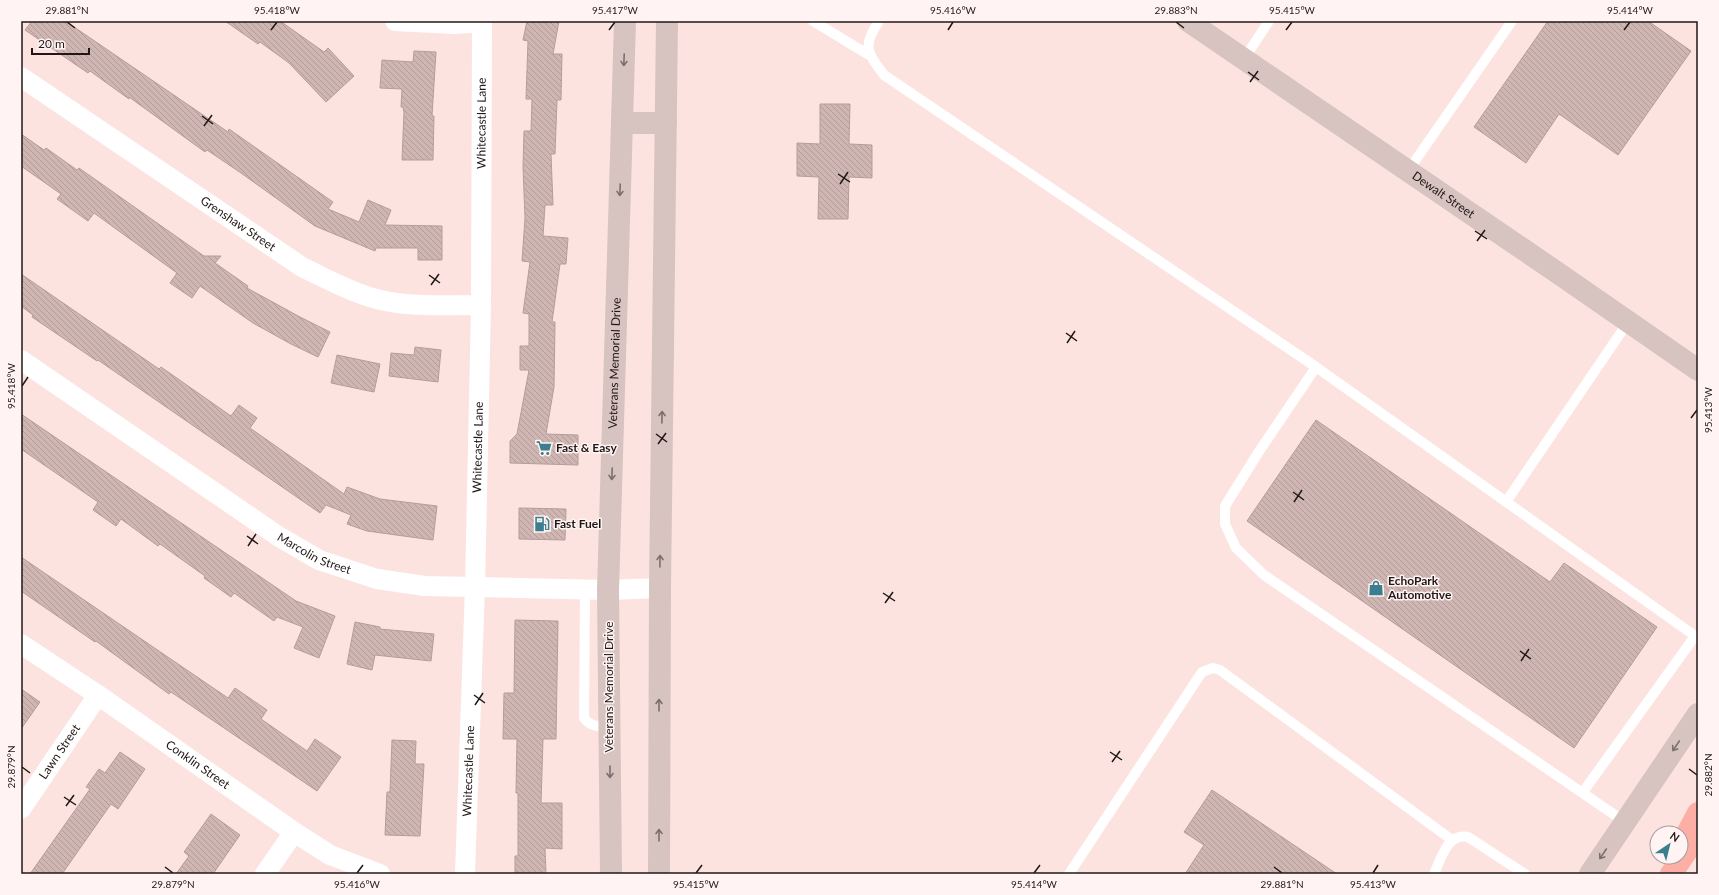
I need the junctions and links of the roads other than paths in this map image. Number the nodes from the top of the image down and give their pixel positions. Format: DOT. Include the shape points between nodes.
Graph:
graph roads {
  1 [pos="395,21"];
  2 [pos="482,21"];
  3 [pos="625,21"];
  4 [pos="667,21"];
  5 [pos="813,21"];
  6 [pos="879,21"];
  7 [pos="1188,21"];
  8 [pos="1268,21"];
  9 [pos="1512,21"];
  10 [pos="869,55"];
  11 [pos="1244,59"];
  12 [pos="21,77"];
  13 [pos="666,122"];
  14 [pos="622,123"];
  15 [pos="1408,171"];
  16 [pos="480,305"];
  17 [pos="1628,322"];
  18 [pos="21,360"];
  19 [pos="1316,367"];
  20 [pos="1698,370"];
  21 [pos="1506,502"];
  22 [pos="475,587"];
  23 [pos="660,588"];
  24 [pos="585,589"];
  25 [pos="608,590"];
  26 [pos="1696,637"];
  27 [pos="21,644"];
  28 [pos="98,696"];
  29 [pos="1698,714"];
  30 [pos="610,727"];
  31 [pos="1583,792"];
  32 [pos="21,809"];
  33 [pos="1698,813"];
  34 [pos="1625,822"];
  35 [pos="1689,830"];
  36 [pos="294,832"];
  37 [pos="1698,835"];
  38 [pos="1452,840"];
  39 [pos="1671,865"];
  40 [pos="265,874"];
  41 [pos="380,874"];
  42 [pos="465,874"];
  43 [pos="611,874"];
  44 [pos="659,874"];
  45 [pos="1069,874"];
  46 [pos="1434,874"];
  47 [pos="1525,874"];
  48 [pos="1590,874"];
  49 [pos="1666,874"];
  50 [pos="1671,874"];
  1 -- 2 [label="street" via="455,24"];
  2 -- 16 [label="street, Whitecastle Lane"];
  3 -- 14 [label="main road, Veterans Memorial Drive, one-way"];
  4 -- 13 [label="main road"];
  5 -- 10 [label="lane"];
  6 -- 10 [label="lane" via="870,34"];
  7 -- 11 [label="main road, Dewalt Street"];
  8 -- 11 [label="lane"];
  9 -- 15 [label="lane"];
  10 -- 19 [label="lane" via="884,75"];
  11 -- 15 [label="main road, Dewalt Street"];
  12 -- 16 [label="street, Grenshaw Street" via="302,267 342,287 385,301 433,306"];
  13 -- 14 [label="main road"];
  23 -- 13 [label="main road, one-way"];
  14 -- 25 [label="main road, Veterans Memorial Drive, one-way"];
  15 -- 17 [label="main road, Dewalt Street"];
  16 -- 22 [label="street, Whitecastle Lane"];
  17 -- 20 [label="main road, Dewalt Street"];
  17 -- 21 [label="lane"];
  18 -- 22 [label="street, Marcolin Street" via="278,536 320,560 377,579 425,586"];
  19 -- 21 [label="lane"];
  19 -- 31 [label="lane" via="1225,506 1225,524 1236,548 1264,575"];
  21 -- 26 [label="lane"];
  22 -- 24 [label="street, Marcolin Street"];
  22 -- 42 [label="street, Whitecastle Lane"];
  23 -- 25 [label="street, Marcolin Street"];
  44 -- 23 [label="main road, one-way"];
  24 -- 25 [label="street, Marcolin Street"];
  24 -- 30 [label="lane" via="584,718 595,726"];
  25 -- 30 [label="main road, Veterans Memorial Drive"];
  26 -- 31 [label="lane"];
  27 -- 28 [label="street, Conklin Street"];
  28 -- 32 [label="street, Lawn Street"];
  28 -- 36 [label="street, Conklin Street"];
  29 -- 34 [label="main road, one-way"];
  30 -- 43 [label="main road, Veterans Memorial Drive, one-way"];
  31 -- 34 [label="lane"];
  33 -- 35 [label="highway"];
  34 -- 48 [label="main road, one-way"];
  36 -- 40 [label="street"];
  36 -- 41 [label="street, Conklin Street" via="330,854"];
  37 -- 50 [label="highway"];
  38 -- 45 [label="lane" via="1220,670 1213,668 1202,672"];
  38 -- 46 [label="lane"];
  38 -- 47 [label="lane" via="1460,836 1468,837"];
  39 -- 49 [label="highway"];
}
